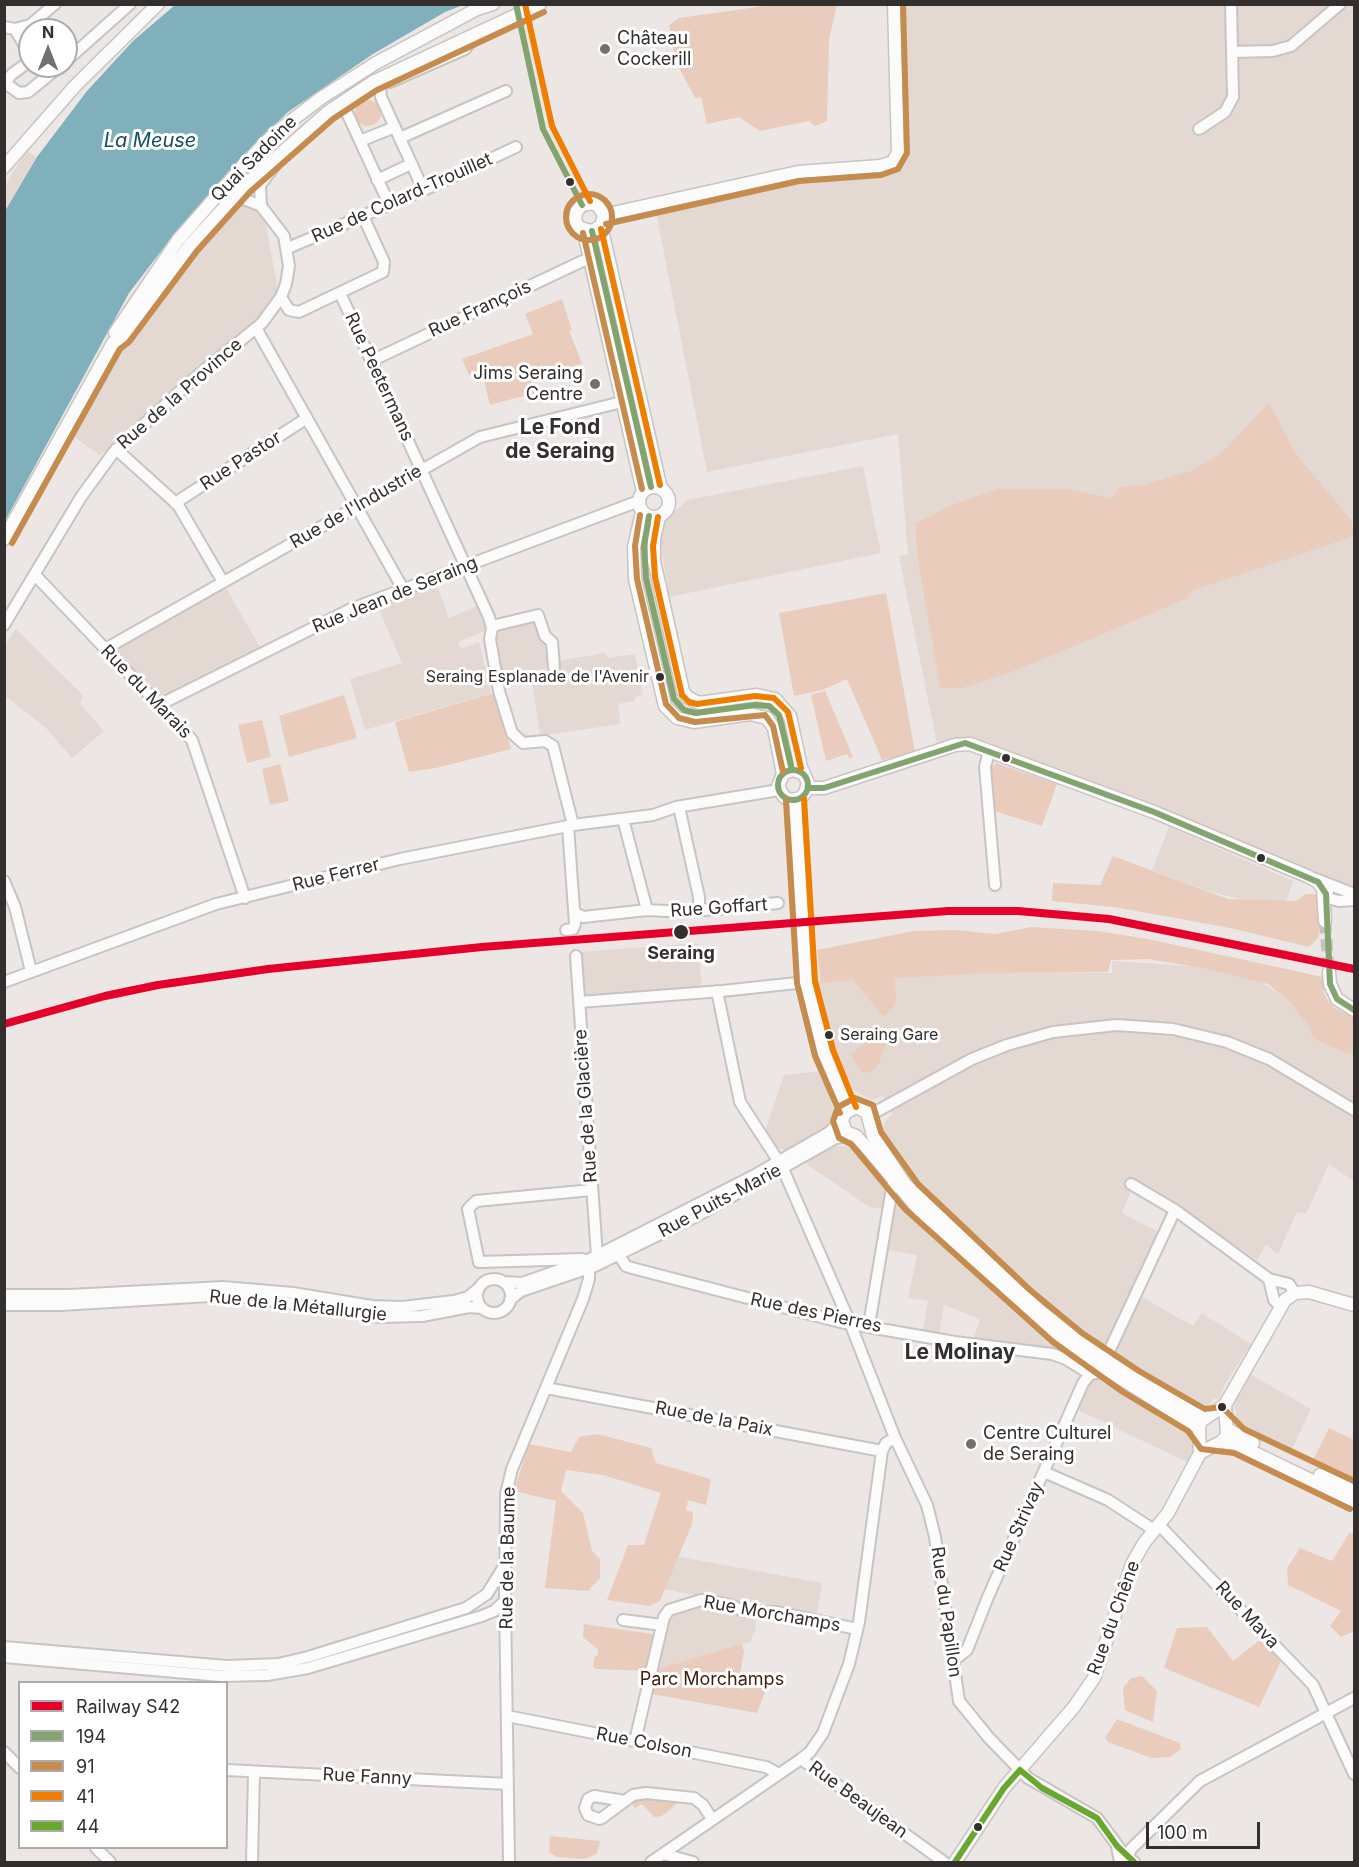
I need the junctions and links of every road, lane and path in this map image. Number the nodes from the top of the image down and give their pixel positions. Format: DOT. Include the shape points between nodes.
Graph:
graph roads {
  1 [pos="55,4"];
  2 [pos="130,4"];
  3 [pos="158,4"];
  4 [pos="493,4"];
  5 [pos="528,4"];
  6 [pos="540,4"];
  7 [pos="894,4"];
  8 [pos="1231,4"];
  9 [pos="1340,4"];
  10 [pos="480,7"];
  11 [pos="517,15"];
  12 [pos="10,28"];
  13 [pos="78,50"];
  14 [pos="1232,52"];
  15 [pos="18,70"];
  16 [pos="44,78"];
  17 [pos="380,79"];
  18 [pos="5,83"];
  19 [pos="506,91"];
  20 [pos="342,102"];
  21 [pos="394,127"];
  22 [pos="1198,129"];
  23 [pos="400,138"];
  24 [pos="360,141"];
  25 [pos="516,147"];
  26 [pos="279,154"];
  27 [pos="411,164"];
  28 [pos="4,167"];
  29 [pos="377,180"];
  30 [pos="423,189"];
  31 [pos="231,200"];
  32 [pos="389,204"];
  33 [pos="261,206"];
  34 [pos="363,216"];
  35 [pos="602,221"];
  36 [pos="580,228"];
  37 [pos="288,248"];
  38 [pos="589,258"];
  39 [pos="340,293"];
  40 [pos="281,297"];
  41 [pos="296,312"];
  42 [pos="265,320"];
  43 [pos="256,328"];
  44 [pos="113,343"];
  45 [pos="371,361"];
  46 [pos="622,402"];
  47 [pos="307,418"];
  48 [pos="116,449"];
  49 [pos="422,469"];
  50 [pos="662,489"];
  51 [pos="641,501"];
  52 [pos="175,503"];
  53 [pos="356,507"];
  54 [pos="659,517"];
  55 [pos="4,539"];
  56 [pos="467,565"];
  57 [pos="35,575"];
  58 [pos="223,582"];
  59 [pos="403,589"];
  60 [pos="4,625"];
  61 [pos="492,626"];
  62 [pos="105,649"];
  63 [pos="554,667"];
  64 [pos="159,705"];
  65 [pos="989,751"];
  66 [pos="803,773"];
  67 [pos="783,774"];
  68 [pos="808,788"];
  69 [pos="779,790"];
  70 [pos="795,800"];
  71 [pos="679,807"];
  72 [pos="623,819"];
  73 [pos="571,826"];
  74 [pos="4,880"];
  75 [pos="995,885"];
  76 [pos="1330,890"];
  77 [pos="1354,894"];
  78 [pos="245,898"];
  79 [pos="1354,900"];
  80 [pos="1342,901"];
  81 [pos="778,903"];
  82 [pos="699,907"];
  83 [pos="646,910"];
  84 [pos="575,913"];
  85 [pos="1326,917"];
  86 [pos="566,930"];
  87 [pos="576,956"];
  88 [pos="31,971"];
  89 [pos="1329,972"];
  90 [pos="4,982"];
  91 [pos="806,982"];
  92 [pos="717,991"];
  93 [pos="579,1002"];
  94 [pos="1354,1010"];
  95 [pos="848,1110"];
  96 [pos="1354,1110"];
  97 [pos="842,1121"];
  98 [pos="869,1122"];
  99 [pos="854,1136"];
  100 [pos="781,1165"];
  101 [pos="893,1182"];
  102 [pos="1131,1184"];
  103 [pos="592,1190"];
  104 [pos="1175,1210"];
  105 [pos="618,1254"];
  106 [pos="591,1262"];
  107 [pos="1269,1279"];
  108 [pos="504,1282"];
  109 [pos="478,1289"];
  110 [pos="1295,1293"];
  111 [pos="4,1295"];
  112 [pos="510,1300"];
  113 [pos="4,1305"];
  114 [pos="1354,1305"];
  115 [pos="1281,1306"];
  116 [pos="482,1308"];
  117 [pos="850,1323"];
  118 [pos="868,1325"];
  119 [pos="1106,1365"];
  120 [pos="1090,1374"];
  121 [pos="546,1388"];
  122 [pos="1225,1405"];
  123 [pos="1204,1425"];
  124 [pos="1228,1426"];
  125 [pos="895,1438"];
  126 [pos="1218,1443"];
  127 [pos="882,1451"];
  128 [pos="1200,1453"];
  129 [pos="1044,1472"];
  130 [pos="1354,1491"];
  131 [pos="1354,1501"];
  132 [pos="1157,1528"];
  133 [pos="506,1559"];
  134 [pos="505,1601"];
  135 [pos="482,1616"];
  136 [pos="623,1620"];
  137 [pos="662,1625"];
  138 [pos="857,1629"];
  139 [pos="507,1635"];
  140 [pos="4,1647"];
  141 [pos="4,1657"];
  142 [pos="954,1660"];
  143 [pos="1354,1698"];
  144 [pos="1325,1712"];
  145 [pos="507,1716"];
  146 [pos="635,1742"];
  147 [pos="4,1752"];
  148 [pos="801,1759"];
  149 [pos="18,1765"];
  150 [pos="228,1770"];
  151 [pos="1020,1770"];
  152 [pos="254,1772"];
  153 [pos="779,1773"];
  154 [pos="1354,1774"];
  155 [pos="508,1784"];
  156 [pos="625,1801"];
  157 [pos="712,1819"];
  158 [pos="97,1849"];
  159 [pos="663,1854"];
  160 [pos="1128,1860"];
  161 [pos="110,1863"];
  162 [pos="252,1863"];
  163 [pos="509,1863"];
  164 [pos="651,1863"];
  165 [pos="693,1863"];
  166 [pos="945,1863"];
  167 [pos="955,1863"];
  1 -- 12 [label="street" via="30,25"];
  2 -- 13 [label="street"];
  3 -- 28 [label="main road" via="70,92"];
  4 -- 10 [label="main road, Quai Sadoine"];
  5 -- 11 [label="main road"];
  6 -- 11 [label="main road, Quai Sadoine"];
  7 -- 35 [label="main road" via="898,152 893,162 798,172"];
  8 -- 14 [label="street"];
  9 -- 14 [label="street" via="1291,46 1273,51"];
  10 -- 44 [label="main road, Quai Sadoine" via="352,78 269,139 170,250 114,333"];
  11 -- 17 [label="main road, Quai Sadoine"];
  14 -- 22 [label="street" via="1231,103 1220,116"];
  15 -- 18 [label="street"];
  16 -- 18 [label="street" via="24,94"];
  17 -- 20 [label="main road, Quai Sadoine"];
  17 -- 21 [label="street" via="381,97"];
  19 -- 23 [label="street"];
  20 -- 24 [label="street"];
  20 -- 26 [label="main road, Quai Sadoine"];
  21 -- 23 [label="street"];
  21 -- 24 [label="street"];
  23 -- 27 [label="street"];
  24 -- 29 [label="street"];
  25 -- 30 [label="street, Rue de Colard-Trouillet"];
  26 -- 31 [label="main road, Quai Sadoine"];
  26 -- 33 [label="street" via="260,184"];
  27 -- 29 [label="street"];
  27 -- 30 [label="street"];
  29 -- 32 [label="street"];
  30 -- 32 [label="street, Rue de Colard-Trouillet"];
  31 -- 33 [label="street" via="244,199"];
  31 -- 44 [label="main road, Quai Sadoine" via="190,245 122,337"];
  32 -- 34 [label="street, Rue de Colard-Trouillet"];
  33 -- 37 [label="street" via="280,229"];
  34 -- 37 [label="street, Rue de Colard-Trouillet"];
  34 -- 39 [label="street, Rue de la Province" via="384,270"];
  35 -- 36 [label="main road" via="592,231"];
  35 -- 36 [label="main road" via="593,204 582,205 575,216"];
  35 -- 50 [label="main road"];
  36 -- 38 [label="main road"];
  37 -- 40 [label="street" via="288,277"];
  38 -- 45 [label="street, Rue François"];
  38 -- 46 [label="main road"];
  39 -- 41 [label="street, Rue de la Province"];
  39 -- 45 [label="street, Rue Peetermans"];
  40 -- 41 [label="street" via="286,308"];
  40 -- 42 [label="street, Rue de la Province"];
  41 -- 42 [label="street, Rue de la Province"];
  42 -- 43 [label="street, Rue de la Province"];
  43 -- 47 [label="street"];
  43 -- 48 [label="street, Rue de la Province"];
  44 -- 55 [label="main road, Quai Sadoine"];
  45 -- 49 [label="street, Rue Peetermans"];
  46 -- 49 [label="street, Rue de l'Industrie" via="484,435"];
  46 -- 51 [label="main road"];
  47 -- 52 [label="street, Rue Pastor"];
  47 -- 53 [label="street"];
  48 -- 52 [label="street"];
  48 -- 57 [label="street, Rue de la Province" via="89,484"];
  49 -- 53 [label="street, Rue de l'Industrie"];
  49 -- 56 [label="street, Rue Peetermans"];
  50 -- 51 [label="main road" via="651,487"];
  50 -- 54 [label="main road" via="669,504"];
  51 -- 54 [label="main road" via="649,516"];
  51 -- 56 [label="street, Rue Jean de Seraing"];
  51 -- 67 [label="main road" via="634,548 635,579 665,706 677,718 694,722 750,714 767,718 774,728"];
  52 -- 58 [label="street"];
  53 -- 58 [label="street, Rue de l'Industrie"];
  53 -- 59 [label="street"];
  54 -- 66 [label="main road" via="654,561 683,691 699,703 757,695 775,699 790,716"];
  56 -- 59 [label="street, Rue Jean de Seraing"];
  56 -- 61 [label="street, Rue Peetermans"];
  57 -- 60 [label="street, Rue de la Province"];
  57 -- 62 [label="street, Rue du Marais"];
  58 -- 62 [label="street, Rue de l'Industrie"];
  59 -- 64 [label="street, Rue Jean de Seraing" via="345,611"];
  61 -- 63 [label="street" via="538,615 545,636 552,642"];
  61 -- 73 [label="street, Rue Peetermans" via="490,639 499,691 512,733 523,743 545,741 554,746"];
  62 -- 64 [label="street, Rue du Marais"];
  64 -- 78 [label="street, Rue du Marais" via="194,743"];
  65 -- 68 [label="main road" via="962,743 824,788"];
  65 -- 75 [label="street" via="985,767"];
  65 -- 76 [label="main road" via="1154,812 1306,876"];
  66 -- 67 [label="main road" via="792,770"];
  66 -- 68 [label="main road"];
  67 -- 69 [label="main road" via="778,781"];
  68 -- 70 [label="main road"];
  69 -- 70 [label="main road" via="784,797"];
  69 -- 71 [label="street, Rue Ferrer"];
  70 -- 91 [label="main road"];
  71 -- 72 [label="street, Rue Ferrer"];
  71 -- 82 [label="street"];
  72 -- 73 [label="street, Rue Ferrer"];
  72 -- 83 [label="street, Rue Goffart"];
  73 -- 78 [label="street, Rue Ferrer" via="400,859"];
  73 -- 84 [label="street"];
  74 -- 88 [label="street"];
  76 -- 77 [label="street"];
  76 -- 80 [label="street" via="1331,899"];
  76 -- 85 [label="main road"];
  78 -- 88 [label="street, Rue Ferrer" via="193,911"];
  79 -- 80 [label="street"];
  80 -- 85 [label="street"];
  81 -- 82 [label="street, Rue Goffart" via="705,910"];
  82 -- 83 [label="street, Rue Goffart" via="687,912"];
  83 -- 84 [label="street" via="583,916"];
  84 -- 86 [label="street" via="575,927"];
  87 -- 93 [label="street, Rue de la Glacière"];
  88 -- 90 [label="street, Rue Ferrer"];
  89 -- 94 [label="main road" via="1337,999"];
  91 -- 92 [label="street"];
  91 -- 95 [label="main road" via="824,1053"];
  92 -- 93 [label="street"];
  92 -- 100 [label="street, Rue du Papillon" via="742,1106"];
  93 -- 103 [label="street, Rue de la Glacière"];
  95 -- 97 [label="main road"];
  95 -- 98 [label="main road" via="860,1107"];
  96 -- 98 [label="street" via="1269,1059 1227,1042 1173,1029 1116,1024 1053,1032 996,1049"];
  97 -- 99 [label="main road" via="846,1132"];
  97 -- 100 [label="street, Rue Puits-Marie"];
  98 -- 99 [label="main road"];
  98 -- 119 [label="main road" via="893,1168 922,1202 1032,1304"];
  99 -- 100 [label="street, Rue Puits-Marie" via="836,1138"];
  99 -- 101 [label="main road"];
  100 -- 105 [label="street, Rue Puits-Marie" via="686,1222"];
  100 -- 106 [label="street, Rue Puits-Marie"];
  100 -- 117 [label="street, Rue du Papillon"];
  101 -- 118 [label="street"];
  101 -- 119 [label="main road" via="1022,1306"];
  102 -- 104 [label="street"];
  103 -- 106 [label="street, Rue de la Glacière"];
  103 -- 106 [label="street" via="473,1202 467,1211 477,1257 483,1262"];
  104 -- 107 [label="street"];
  104 -- 119 [label="street"];
  105 -- 106 [label="street, Rue Puits-Marie"];
  105 -- 117 [label="street, Rue des Pierres" via="632,1268"];
  106 -- 108 [label="street, Rue de la Métallurgie" via="522,1283"];
  106 -- 112 [label="street, Rue de la Métallurgie" via="521,1291"];
  106 -- 121 [label="street, Rue de la Baume" via="585,1292"];
  107 -- 110 [label="street" via="1289,1284"];
  107 -- 115 [label="street" via="1274,1300"];
  108 -- 109 [label="street, Rue de la Métallurgie" via="487,1280"];
  108 -- 112 [label="street"];
  109 -- 111 [label="street, Rue de la Métallurgie" via="454,1301 402,1307 223,1287"];
  109 -- 116 [label="street" via="477,1299"];
  110 -- 114 [label="main road" via="1309,1292"];
  110 -- 115 [label="main road"];
  112 -- 116 [label="street, Rue de la Métallurgie" via="499,1312"];
  113 -- 116 [label="street, Rue de la Métallurgie" via="222,1296 380,1317"];
  115 -- 122 [label="main road"];
  117 -- 118 [label="street, Rue des Pierres"];
  117 -- 125 [label="street, Rue du Papillon"];
  118 -- 120 [label="street, Rue des Pierres" via="955,1342 1052,1354"];
  119 -- 120 [label="street"];
  119 -- 123 [label="main road"];
  120 -- 129 [label="street, Rue Strivay"];
  121 -- 127 [label="street, Rue de la Paix"];
  121 -- 133 [label="street, Rue de la Baume" via="509,1479"];
  122 -- 123 [label="main road"];
  122 -- 124 [label="main road"];
  123 -- 124 [label="main road" via="1223,1418"];
  123 -- 126 [label="main road"];
  123 -- 128 [label="main road, Rue du Chêne"];
  124 -- 126 [label="main road, Rue du Chêne"];
  124 -- 130 [label="main road"];
  125 -- 127 [label="street"];
  125 -- 142 [label="street, Rue du Papillon" via="930,1515"];
  126 -- 128 [label="main road, Rue du Chêne"];
  126 -- 131 [label="main road" via="1236,1444"];
  127 -- 138 [label="street, Rue Morchamps"];
  128 -- 132 [label="main road, Rue du Chêne"];
  129 -- 132 [label="street, Rue Mava" via="1108,1500"];
  129 -- 142 [label="street, Rue Strivay" via="967,1650"];
  132 -- 144 [label="street, Rue Mava" via="1310,1682"];
  132 -- 151 [label="main road, Rue du Chêne" via="1143,1543 1130,1569 1094,1678"];
  133 -- 134 [label="street, Rue de la Baume"];
  133 -- 140 [label="street" via="491,1588 466,1608 287,1662 227,1666"];
  134 -- 135 [label="street"];
  134 -- 139 [label="street, Rue de la Baume"];
  135 -- 139 [label="street" via="496,1622"];
  135 -- 141 [label="street" via="308,1668 260,1676"];
  136 -- 137 [label="street"];
  137 -- 138 [label="street, Rue Morchamps" via="669,1610 697,1599 751,1613 777,1612"];
  137 -- 146 [label="street"];
  138 -- 148 [label="street, Rue Morchamps" via="832,1716 819,1740"];
  139 -- 145 [label="street, Rue de la Baume"];
  142 -- 151 [label="street, Rue du Papillon" via="961,1705"];
  143 -- 144 [label="street"];
  144 -- 154 [label="street, Rue Mava"];
  144 -- 160 [label="street" via="1200,1781 1131,1849"];
  145 -- 146 [label="street, Rue Colson"];
  145 -- 155 [label="street, Rue de la Baume"];
  146 -- 153 [label="street, Rue Colson" via="766,1767"];
  147 -- 149 [label="street"];
  148 -- 153 [label="street, Rue Morchamps"];
  148 -- 166 [label="street, Rue Beaujean"];
  150 -- 152 [label="street, Rue Fanny"];
  151 -- 160 [label="street, Rue du Papillon" via="1042,1788 1097,1818"];
  151 -- 167 [label="main road, Rue du Chêne"];
  152 -- 155 [label="street, Rue Fanny"];
  152 -- 162 [label="street"];
  153 -- 157 [label="street, Rue Morchamps"];
  155 -- 163 [label="street, Rue de la Baume"];
  156 -- 157 [label="street" via="642,1793 690,1798 701,1803"];
  157 -- 159 [label="street, Rue Morchamps"];
  158 -- 161 [label="street"];
  159 -- 164 [label="street, Rue Morchamps"];
  159 -- 165 [label="street"];
}
